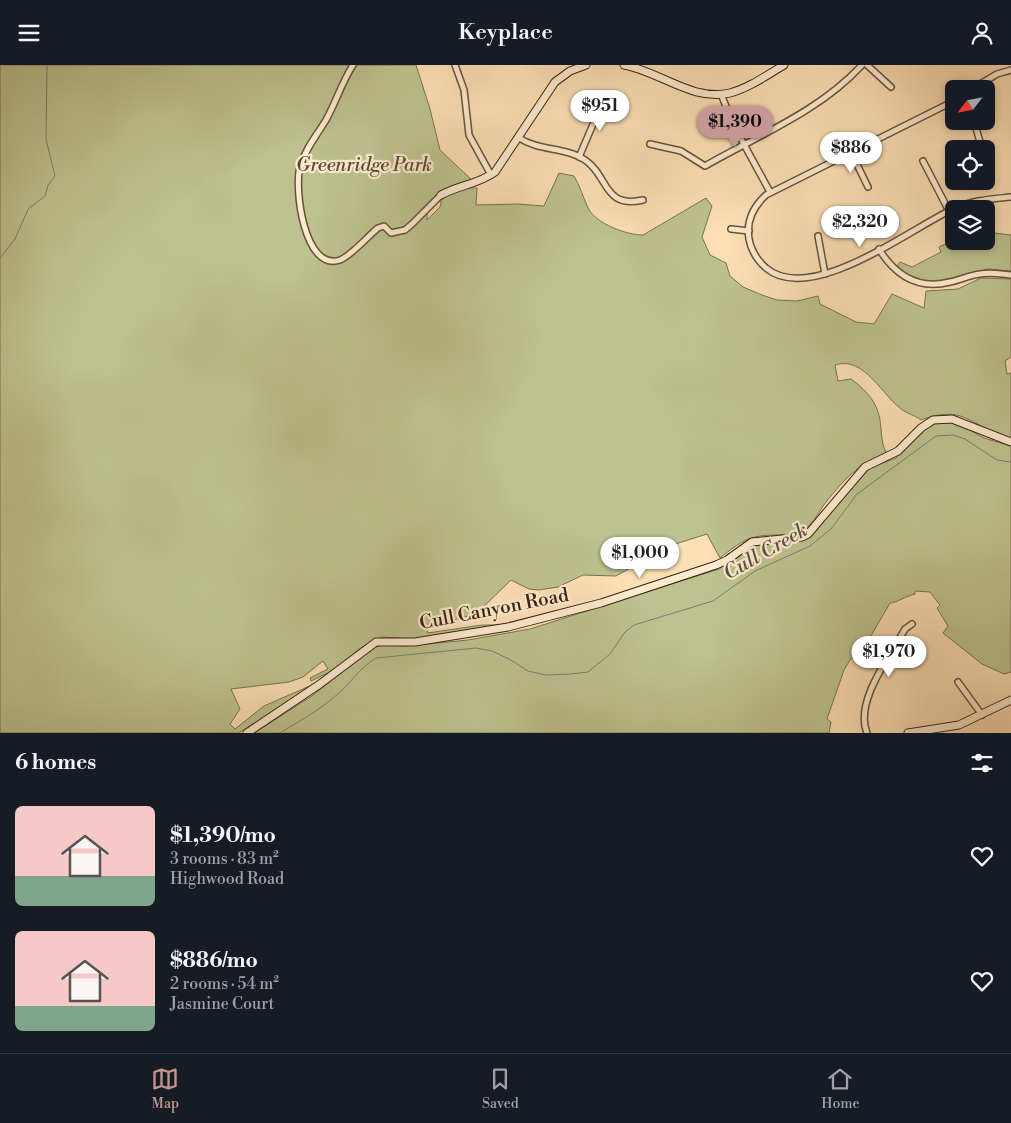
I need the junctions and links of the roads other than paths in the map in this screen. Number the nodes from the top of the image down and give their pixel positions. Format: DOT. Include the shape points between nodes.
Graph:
graph roads {
  1 [pos="353,65"];
  2 [pos="455,65"];
  3 [pos="586,65"];
  4 [pos="624,65"];
  5 [pos="784,65"];
  6 [pos="862,65"];
  7 [pos="867,65"];
  8 [pos="633,66"];
  9 [pos="1011,70"];
  10 [pos="987,80"];
  11 [pos="891,87"];
  12 [pos="721,94"];
  13 [pos="945,105"];
  14 [pos="589,109"];
  15 [pos="519,138"];
  16 [pos="650,144"];
  17 [pos="744,144"];
  18 [pos="851,152"];
  19 [pos="579,157"];
  20 [pos="923,161"];
  21 [pos="491,175"];
  22 [pos="868,187"];
  23 [pos="770,192"];
  24 [pos="441,195"];
  25 [pos="1011,197"];
  26 [pos="643,200"];
  27 [pos="991,200"];
  28 [pos="945,202"];
  29 [pos="945,214"];
  30 [pos="731,229"];
  31 [pos="749,231"];
  32 [pos="818,236"];
  33 [pos="879,249"];
  34 [pos="825,274"];
  35 [pos="1011,275"];
  36 [pos="1011,442"];
  37 [pos="912,624"];
  38 [pos="958,682"];
  39 [pos="1011,700"];
  40 [pos="982,715"];
  41 [pos="247,733"];
  42 [pos="867,733"];
  43 [pos="908,733"];
  1 -- 24 [label="street" via="307,152 299,174 303,225 314,247 333,261 342,259 378,228 384,226 391,233 405,229"];
  2 -- 21 [label="street" via="464,90 468,135"];
  3 -- 15 [label="street" via="570,71 555,83"];
  4 -- 8 [label="street"];
  5 -- 12 [label="street" via="738,90"];
  6 -- 17 [label="street" via="844,85 822,101"];
  7 -- 11 [label="street"];
  8 -- 12 [label="street" via="697,92"];
  9 -- 10 [label="street"];
  12 -- 17 [label="street" via="724,107"];
  13 -- 18 [label="street"];
  14 -- 19 [label="street" via="594,122"];
  15 -- 19 [label="street" via="534,146"];
  15 -- 21 [label="street"];
  16 -- 17 [label="street" via="681,151 705,165"];
  17 -- 23 [label="street"];
  18 -- 22 [label="street"];
  18 -- 23 [label="street"];
  19 -- 26 [label="street" via="592,165 606,189 616,198 634,202"];
  20 -- 28 [label="street"];
  21 -- 24 [label="street"];
  23 -- 31 [label="street" via="756,205"];
  25 -- 27 [label="street"];
  29 -- 33 [label="street"];
  30 -- 31 [label="street"];
  31 -- 34 [label="street" via="754,254 775,274 795,279"];
  32 -- 34 [label="street"];
  33 -- 34 [label="street" via="852,265"];
  33 -- 35 [label="street" via="898,272 922,284 949,283 978,274"];
  36 -- 41 [label="street, Cull Canyon Road" via="952,419 933,420 898,451 865,467 802,537 752,542 716,565 601,603 508,627 415,642 376,642"];
  37 -- 42 [label="street" via="905,629 868,697 863,713"];
  38 -- 40 [label="street"];
  39 -- 40 [label="street"];
  40 -- 43 [label="street" via="953,727"];
}
